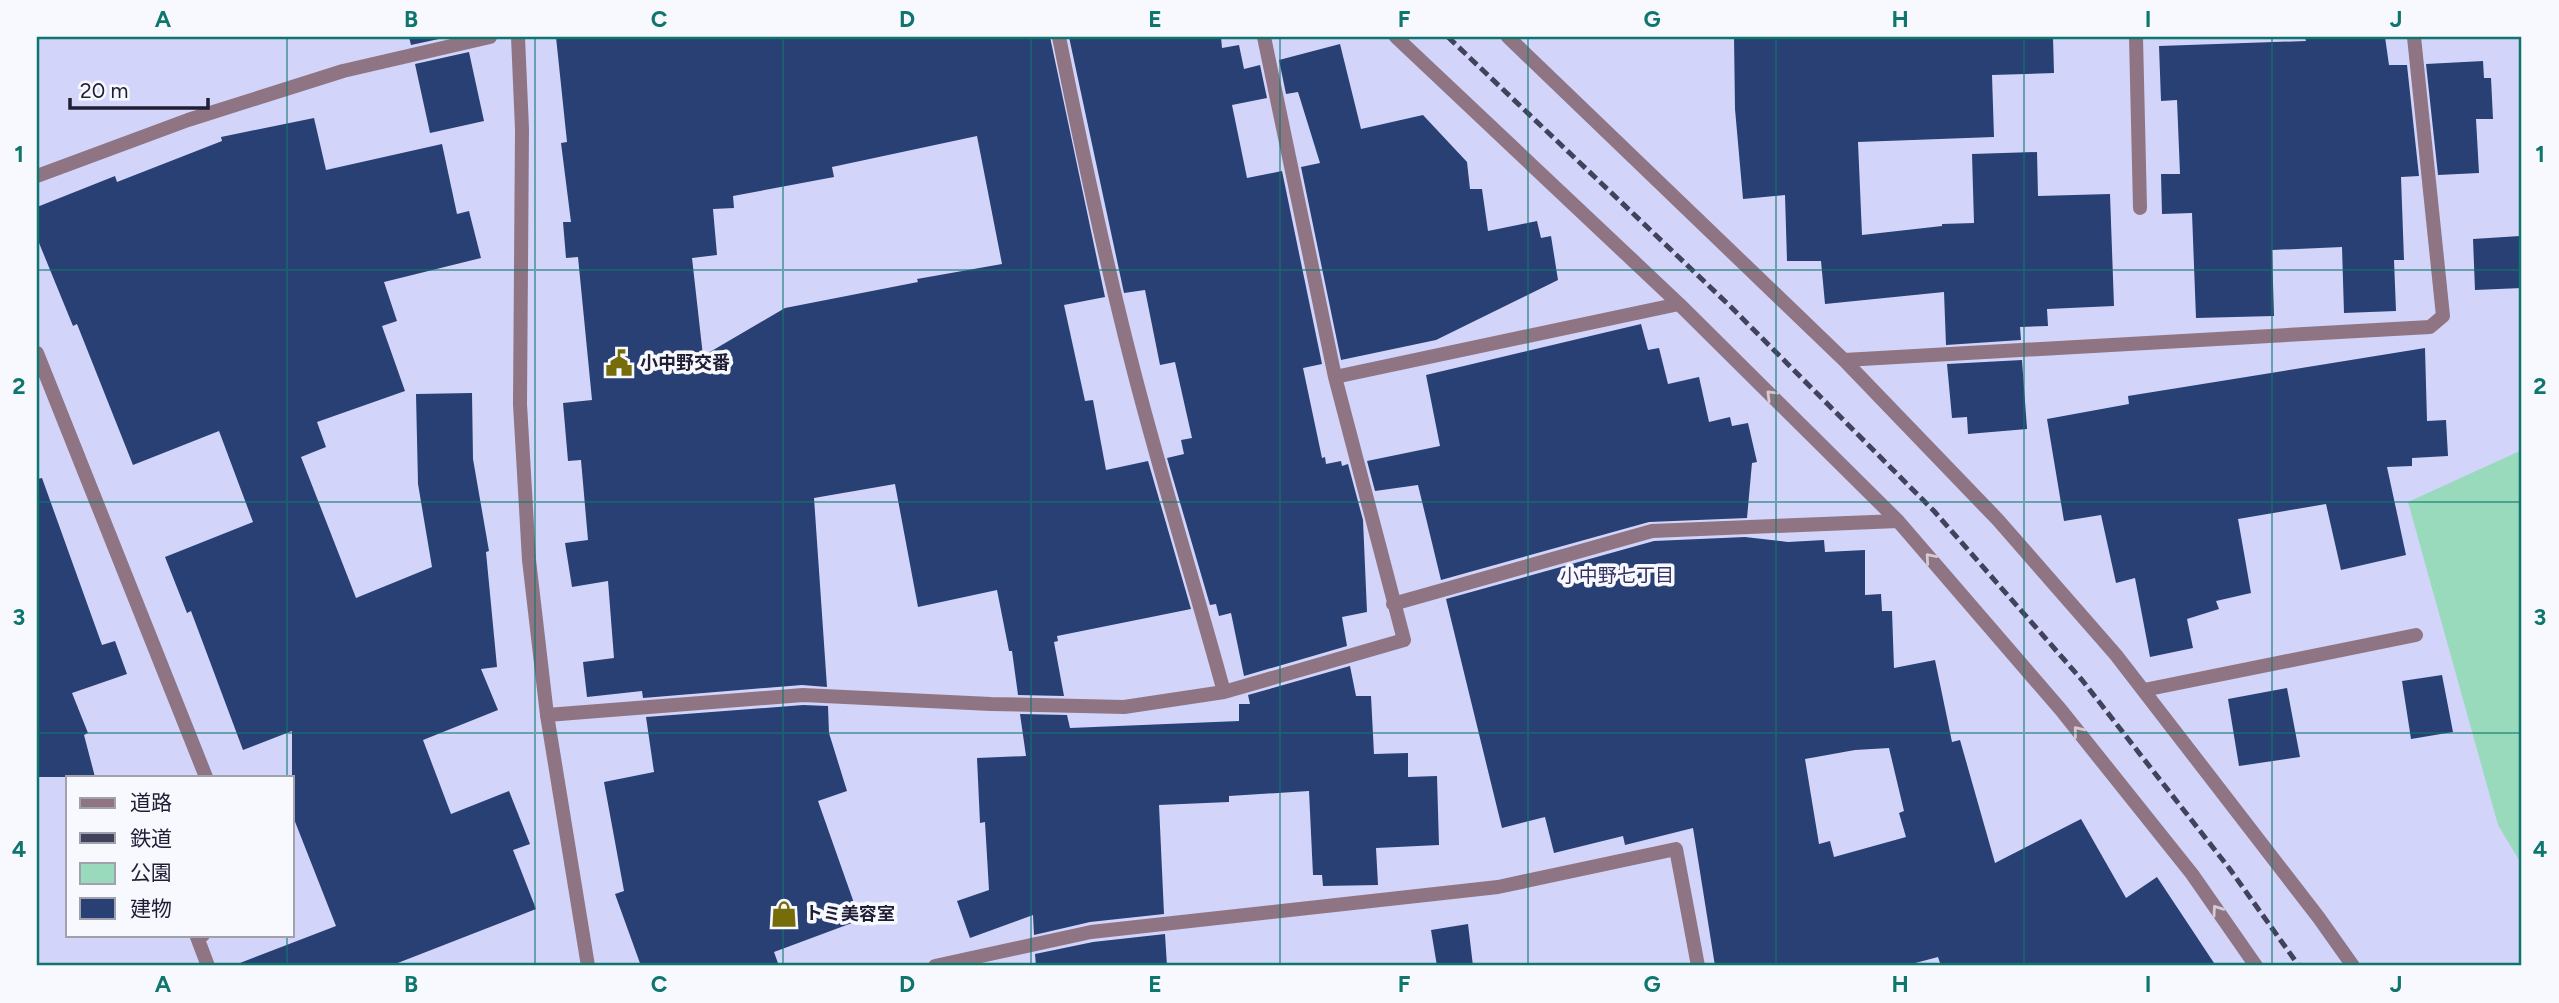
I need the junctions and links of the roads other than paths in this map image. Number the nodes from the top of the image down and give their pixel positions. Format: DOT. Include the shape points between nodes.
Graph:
graph roads {
  1 [pos="490,37"];
  2 [pos="518,37"];
  3 [pos="1059,37"];
  4 [pos="1264,37"];
  5 [pos="1396,37"];
  6 [pos="1508,37"];
  7 [pos="2136,37"];
  8 [pos="2414,37"];
  9 [pos="37,176"];
  10 [pos="2140,208"];
  11 [pos="1679,304"];
  12 [pos="37,353"];
  13 [pos="1844,360"];
  14 [pos="1335,377"];
  15 [pos="1898,521"];
  16 [pos="1393,604"];
  17 [pos="2416,635"];
  18 [pos="2144,690"];
  19 [pos="1224,692"];
  20 [pos="547,715"];
  21 [pos="206,776"];
  22 [pos="200,936"];
  23 [pos="208,966"];
  24 [pos="588,966"];
  25 [pos="935,966"];
  26 [pos="1698,966"];
  27 [pos="2256,966"];
  28 [pos="2353,966"];
  1 -- 9 [label="street" via="343,71 188,120"];
  2 -- 20 [label="street" via="520,404 529,560"];
  3 -- 19 [label="street" via="1131,363"];
  4 -- 14 [label="street"];
  5 -- 11 [label="street"];
  6 -- 13 [label="street"];
  7 -- 10 [label="street"];
  8 -- 13 [label="street" via="2443,316 2430,327"];
  11 -- 14 [label="street"];
  15 -- 11 [label="street, one-way"];
  12 -- 21 [label="street"];
  13 -- 18 [label="street" via="1998,520"];
  14 -- 16 [label="street"];
  15 -- 16 [label="street" via="1652,531"];
  27 -- 15 [label="street, one-way" via="2192,874 2070,721"];
  16 -- 19 [label="street" via="1404,640"];
  17 -- 18 [label="street"];
  18 -- 28 [label="street"];
  19 -- 20 [label="street" via="1124,707 803,695"];
  20 -- 24 [label="street"];
  22 -- 23 [label="street"];
  25 -- 26 [label="street" via="1091,932 1498,887 1676,849"];
}
